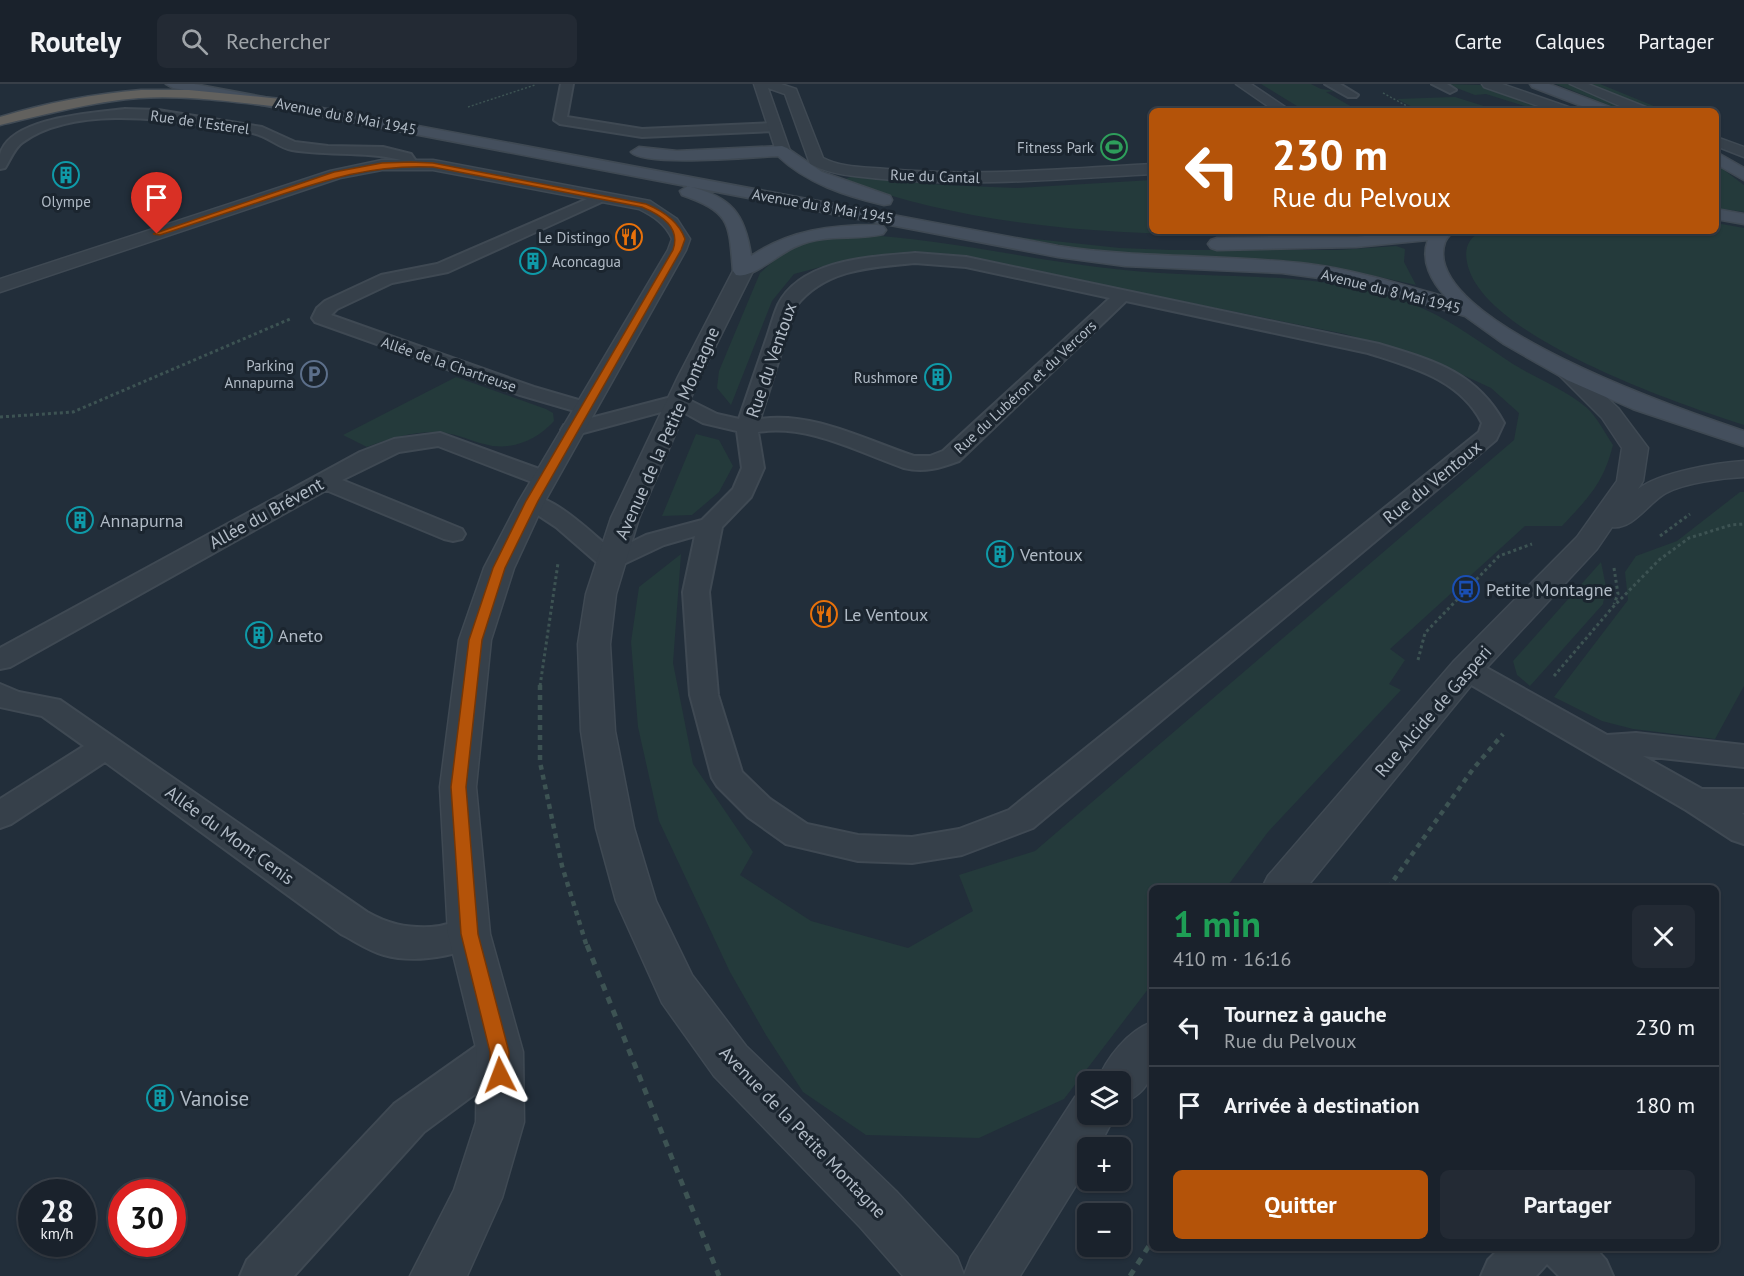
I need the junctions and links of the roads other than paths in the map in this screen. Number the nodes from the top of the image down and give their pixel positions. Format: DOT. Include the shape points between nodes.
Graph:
graph roads {
  1 [pos="173,84"];
  2 [pos="221,84"];
  3 [pos="567,84"];
  4 [pos="760,84"];
  5 [pos="769,84"];
  6 [pos="1242,84"];
  7 [pos="1331,84"];
  8 [pos="1438,84"];
  9 [pos="1489,84"];
  10 [pos="1525,84"];
  11 [pos="1537,84"];
  12 [pos="1576,84"];
  13 [pos="1450,90"];
  14 [pos="1352,95"];
  15 [pos="281,103"];
  16 [pos="1279,108"];
  17 [pos="1557,108"];
  18 [pos="1574,108"];
  19 [pos="1599,108"];
  20 [pos="1635,108"];
  21 [pos="0,121"];
  22 [pos="775,128"];
  23 [pos="1719,142"];
  24 [pos="569,146"];
  25 [pos="622,151"];
  26 [pos="782,152"];
  27 [pos="1744,152"];
  28 [pos="604,157"];
  29 [pos="1719,159"];
  30 [pos="411,164"];
  31 [pos="0,165"];
  32 [pos="1149,169"];
  33 [pos="1744,175"];
  34 [pos="601,197"];
  35 [pos="1719,215"];
  36 [pos="1744,219"];
  37 [pos="960,222"];
  38 [pos="1425,234"];
  39 [pos="1441,234"];
  40 [pos="1100,240"];
  41 [pos="1200,243"];
  42 [pos="1059,253"];
  43 [pos="743,271"];
  44 [pos="0,286"];
  45 [pos="1122,295"];
  46 [pos="1474,312"];
  47 [pos="1568,373"];
  48 [pos="679,401"];
  49 [pos="579,419"];
  50 [pos="747,427"];
  51 [pos="1744,439"];
  52 [pos="1744,469"];
  53 [pos="324,481"];
  54 [pos="538,490"];
  55 [pos="710,525"];
  56 [pos="453,534"];
  57 [pos="1590,540"];
  58 [pos="611,562"];
  59 [pos="0,660"];
  60 [pos="1466,669"];
  61 [pos="0,694"];
  62 [pos="107,746"];
  63 [pos="1602,747"];
  64 [pos="1744,756"];
  65 [pos="1697,801"];
  66 [pos="1744,801"];
  67 [pos="0,815"];
  68 [pos="1744,831"];
  69 [pos="1285,885"];
  70 [pos="469,934"];
  71 [pos="1149,1047"];
  72 [pos="500,1052"];
  73 [pos="1129,1071"];
  74 [pos="1085,1125"];
  75 [pos="1529,1251"];
  76 [pos="1566,1251"];
  77 [pos="263,1276"];
  78 [pos="437,1276"];
  79 [pos="938,1276"];
  80 [pos="990,1276"];
  81 [pos="1504,1276"];
  82 [pos="1590,1276"];
  1 -- 15 [label="main road, Avenue du 8 Mai 1945"];
  2 -- 24 [label="main road, Avenue du 8 Mai 1945"];
  3 -- 22 [label="lane" via="560,120 642,133"];
  4 -- 22 [label="street"];
  5 -- 32 [label="street, Rue du Cantal" via="790,92 816,161 841,170 968,178"];
  6 -- 16 [label="street"];
  7 -- 14 [label="lane"];
  8 -- 13 [label="lane"];
  9 -- 17 [label="street"];
  10 -- 18 [label="main road"];
  11 -- 19 [label="main road"];
  12 -- 20 [label="street"];
  15 -- 21 [label="highway" via="151,94 63,105"];
  15 -- 28 [label="main road, Avenue du 8 Mai 1945"];
  22 -- 26 [label="street"];
  23 -- 27 [label="street"];
  24 -- 28 [label="main road"];
  24 -- 37 [label="main road, Avenue du 8 Mai 1945"];
  25 -- 26 [label="main road" via="677,156"];
  26 -- 37 [label="main road" via="809,172 862,194"];
  28 -- 42 [label="main road, Avenue du 8 Mai 1945"];
  28 -- 43 [label="main road" via="715,199 730,213 738,228"];
  29 -- 33 [label="main road"];
  30 -- 31 [label="lane, Rue de l'Esterel" via="406,157 383,151 292,146 262,131 158,114 124,113 35,129 15,141"];
  30 -- 34 [label="street"];
  30 -- 44 [label="street" via="336,174"];
  34 -- 49 [label="street" via="657,211 678,229 681,239"];
  34 -- 49 [label="lane, Allée de la Chartreuse" via="441,268 387,279 331,305 321,318 516,388"];
  35 -- 36 [label="main road"];
  37 -- 40 [label="main road, Avenue du 8 Mai 1945"];
  38 -- 41 [label="main road, Avenue du 8 Mai 1945" via="1356,242"];
  39 -- 46 [label="main road" via="1433,250 1438,273 1449,291"];
  42 -- 43 [label="main road" via="883,230 847,229 814,233 787,242"];
  42 -- 46 [label="main road, Avenue du 8 Mai 1945" via="1333,274"];
  43 -- 48 [label="street, Avenue de la Petite Montagne"];
  45 -- 50 [label="lane, Rue du Lubéron et du Vercors" via="951,456 933,463 912,463 806,426 774,423"];
  45 -- 50 [label="lane, Rue du Ventoux" via="939,259 882,261 830,272 796,291 787,305"];
  45 -- 55 [label="lane, Rue du Ventoux" via="1372,348 1412,361 1457,381 1488,409 1493,423 1488,435 1021,819 962,842 912,849 858,848 798,835 759,808 728,778 704,695 696,592"];
  46 -- 47 [label="main road" via="1506,337"];
  47 -- 51 [label="main road" via="1628,399"];
  47 -- 57 [label="street, Rue Alcide de Gasperi" via="1610,413 1635,448 1630,481"];
  48 -- 49 [label="lane"];
  48 -- 50 [label="lane, Rue du Lubéron et du Vercors" via="711,419"];
  48 -- 58 [label="street, Avenue de la Petite Montagne" via="625,518"];
  49 -- 54 [label="street"];
  50 -- 55 [label="lane, Rue du Ventoux" via="753,468 743,492"];
  52 -- 57 [label="street, Rue Alcide de Gasperi" via="1718,471 1657,487"];
  53 -- 54 [label="lane, Allée du Brévent" via="394,446 440,440"];
  53 -- 56 [label="lane"];
  53 -- 59 [label="lane, Allée du Brévent"];
  54 -- 58 [label="lane, Allée du Brévent" via="564,522"];
  54 -- 70 [label="street" via="499,568 476,640 458,787"];
  55 -- 58 [label="lane" via="655,540"];
  57 -- 60 [label="street, Rue Alcide de Gasperi"];
  58 -- 79 [label="street, Avenue de la Petite Montagne" via="601,594 594,644 598,732 615,828 636,901 677,989 730,1061 878,1209"];
  60 -- 63 [label="lane"];
  60 -- 69 [label="street, Rue Alcide de Gasperi"];
  61 -- 62 [label="lane, Allée du Mont Cenis" via="12,701 50,707"];
  62 -- 67 [label="lane"];
  62 -- 70 [label="lane, Allée du Mont Cenis" via="354,923 386,940 432,943"];
  63 -- 64 [label="lane" via="1636,744"];
  63 -- 65 [label="lane"];
  65 -- 66 [label="lane"];
  65 -- 68 [label="lane"];
  70 -- 72 [label="street"];
  71 -- 73 [label="street"];
  72 -- 77 [label="lane" via="409,1118"];
  72 -- 78 [label="street" via="500,1122 477,1198"];
  74 -- 80 [label="street"];
  75 -- 81 [label="lane"];
  76 -- 82 [label="lane"];
}
